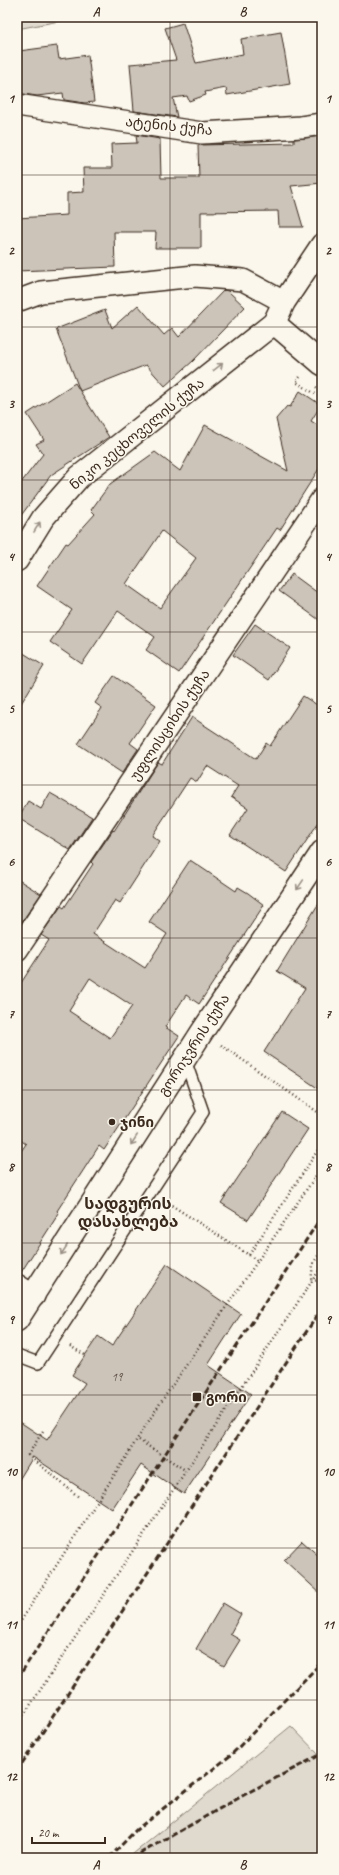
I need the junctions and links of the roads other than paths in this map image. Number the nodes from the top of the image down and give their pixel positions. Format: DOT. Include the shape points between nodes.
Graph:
graph roads {
  1 [pos="17,105"];
  2 [pos="322,124"];
  3 [pos="322,245"];
  4 [pos="17,301"];
  5 [pos="284,302"];
  6 [pos="274,323"];
  7 [pos="318,362"];
  8 [pos="322,499"];
  9 [pos="17,560"];
  10 [pos="322,852"];
  11 [pos="17,950"];
  12 [pos="185,1060"];
  13 [pos="25,1291"];
  14 [pos="17,1320"];
  15 [pos="17,1355"];
  1 -- 2 [label="street, ატენის ქუჩა" via="202,133"];
  3 -- 5 [label="main road, ნიკო კეცხოველის ქუჩა"];
  4 -- 5 [label="street" via="41,292 195,276 244,280"];
  5 -- 6 [label="main road, ნიკო კეცხოველის ქუჩა"];
  6 -- 7 [label="main road"];
  9 -- 6 [label="main road, ნიკო კეცხოველის ქუჩა, one-way" via="43,518 80,477"];
  8 -- 11 [label="street, უფლისციხის ქუჩა"];
  10 -- 12 [label="main road, გორიჯვრის ქუჩა, one-way"];
  12 -- 13 [label="main road, გორიჯვრის ქუჩა, one-way"];
  12 -- 15 [label="lane" via="203,1112 38,1363"];
  13 -- 14 [label="main road, გორიჯვრის ქუჩა"];
}
